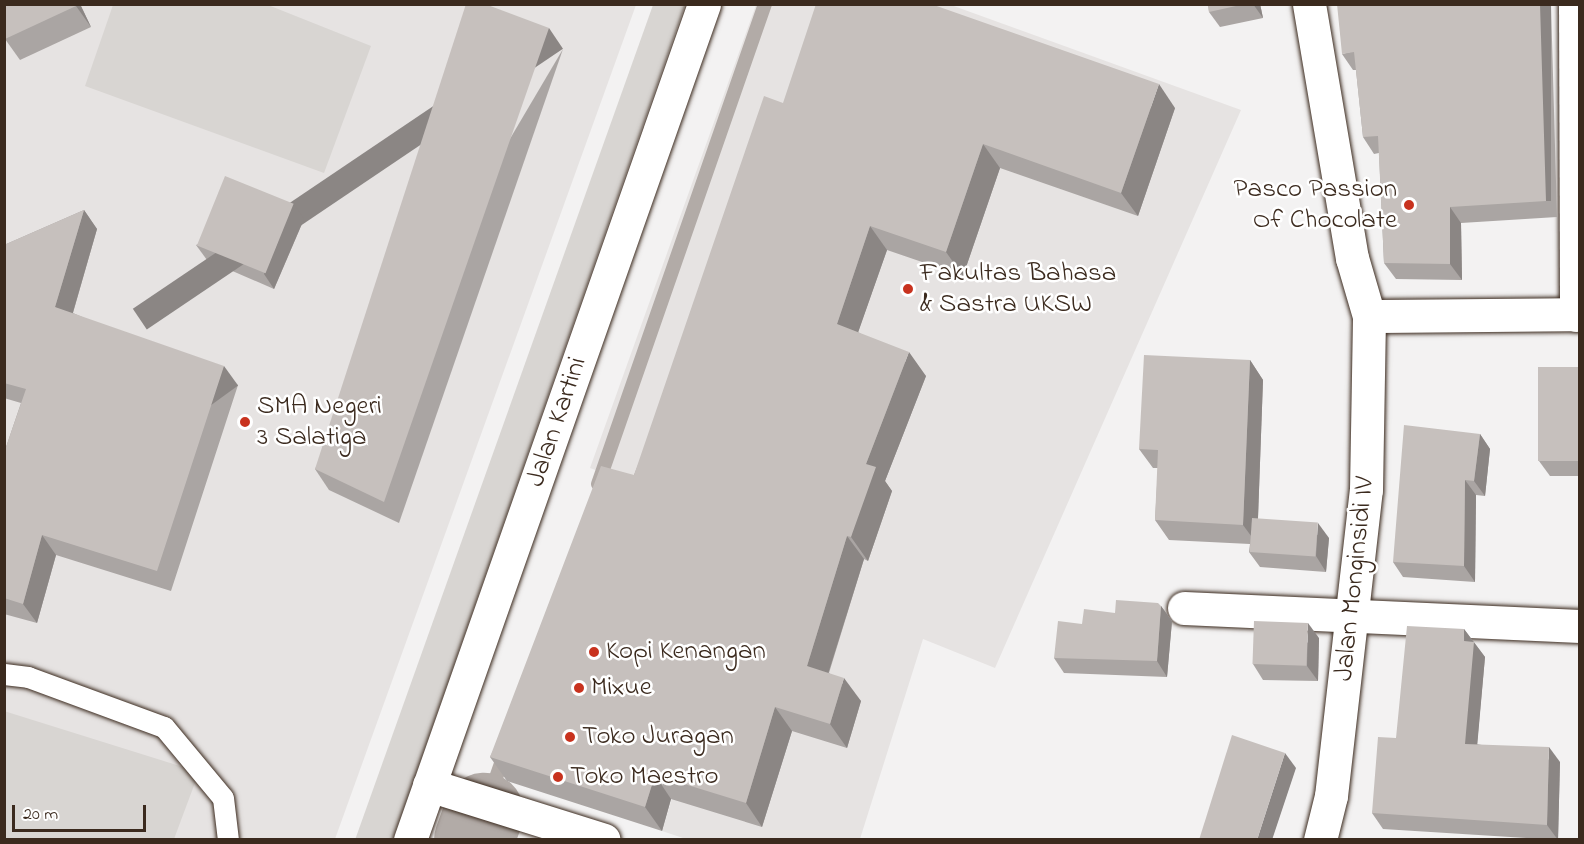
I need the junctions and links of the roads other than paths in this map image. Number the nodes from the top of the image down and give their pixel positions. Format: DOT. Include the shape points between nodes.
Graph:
graph roads {
  1 [pos="704,4"];
  2 [pos="1309,4"];
  3 [pos="1575,4"];
  4 [pos="1578,315"];
  5 [pos="1369,316"];
  6 [pos="1184,608"];
  7 [pos="1353,618"];
  8 [pos="1580,626"];
  9 [pos="4,674"];
  10 [pos="429,785"];
  11 [pos="228,840"];
  12 [pos="410,840"];
  13 [pos="604,840"];
  14 [pos="1320,840"];
  1 -- 10 [label="street, Jalan Kartini"];
  2 -- 5 [label="street, Jalan Monginsidi IV" via="1352,258"];
  3 -- 4 [label="street"];
  4 -- 5 [label="street"];
  5 -- 7 [label="street, Jalan Monginsidi IV" via="1366,490"];
  6 -- 7 [label="street"];
  7 -- 8 [label="street"];
  7 -- 14 [label="street, Jalan Monginsidi IV" via="1331,796"];
  9 -- 11 [label="lane" via="28,677 164,727 223,798"];
  10 -- 12 [label="street, Jalan Kartini"];
  10 -- 13 [label="street"];
}
